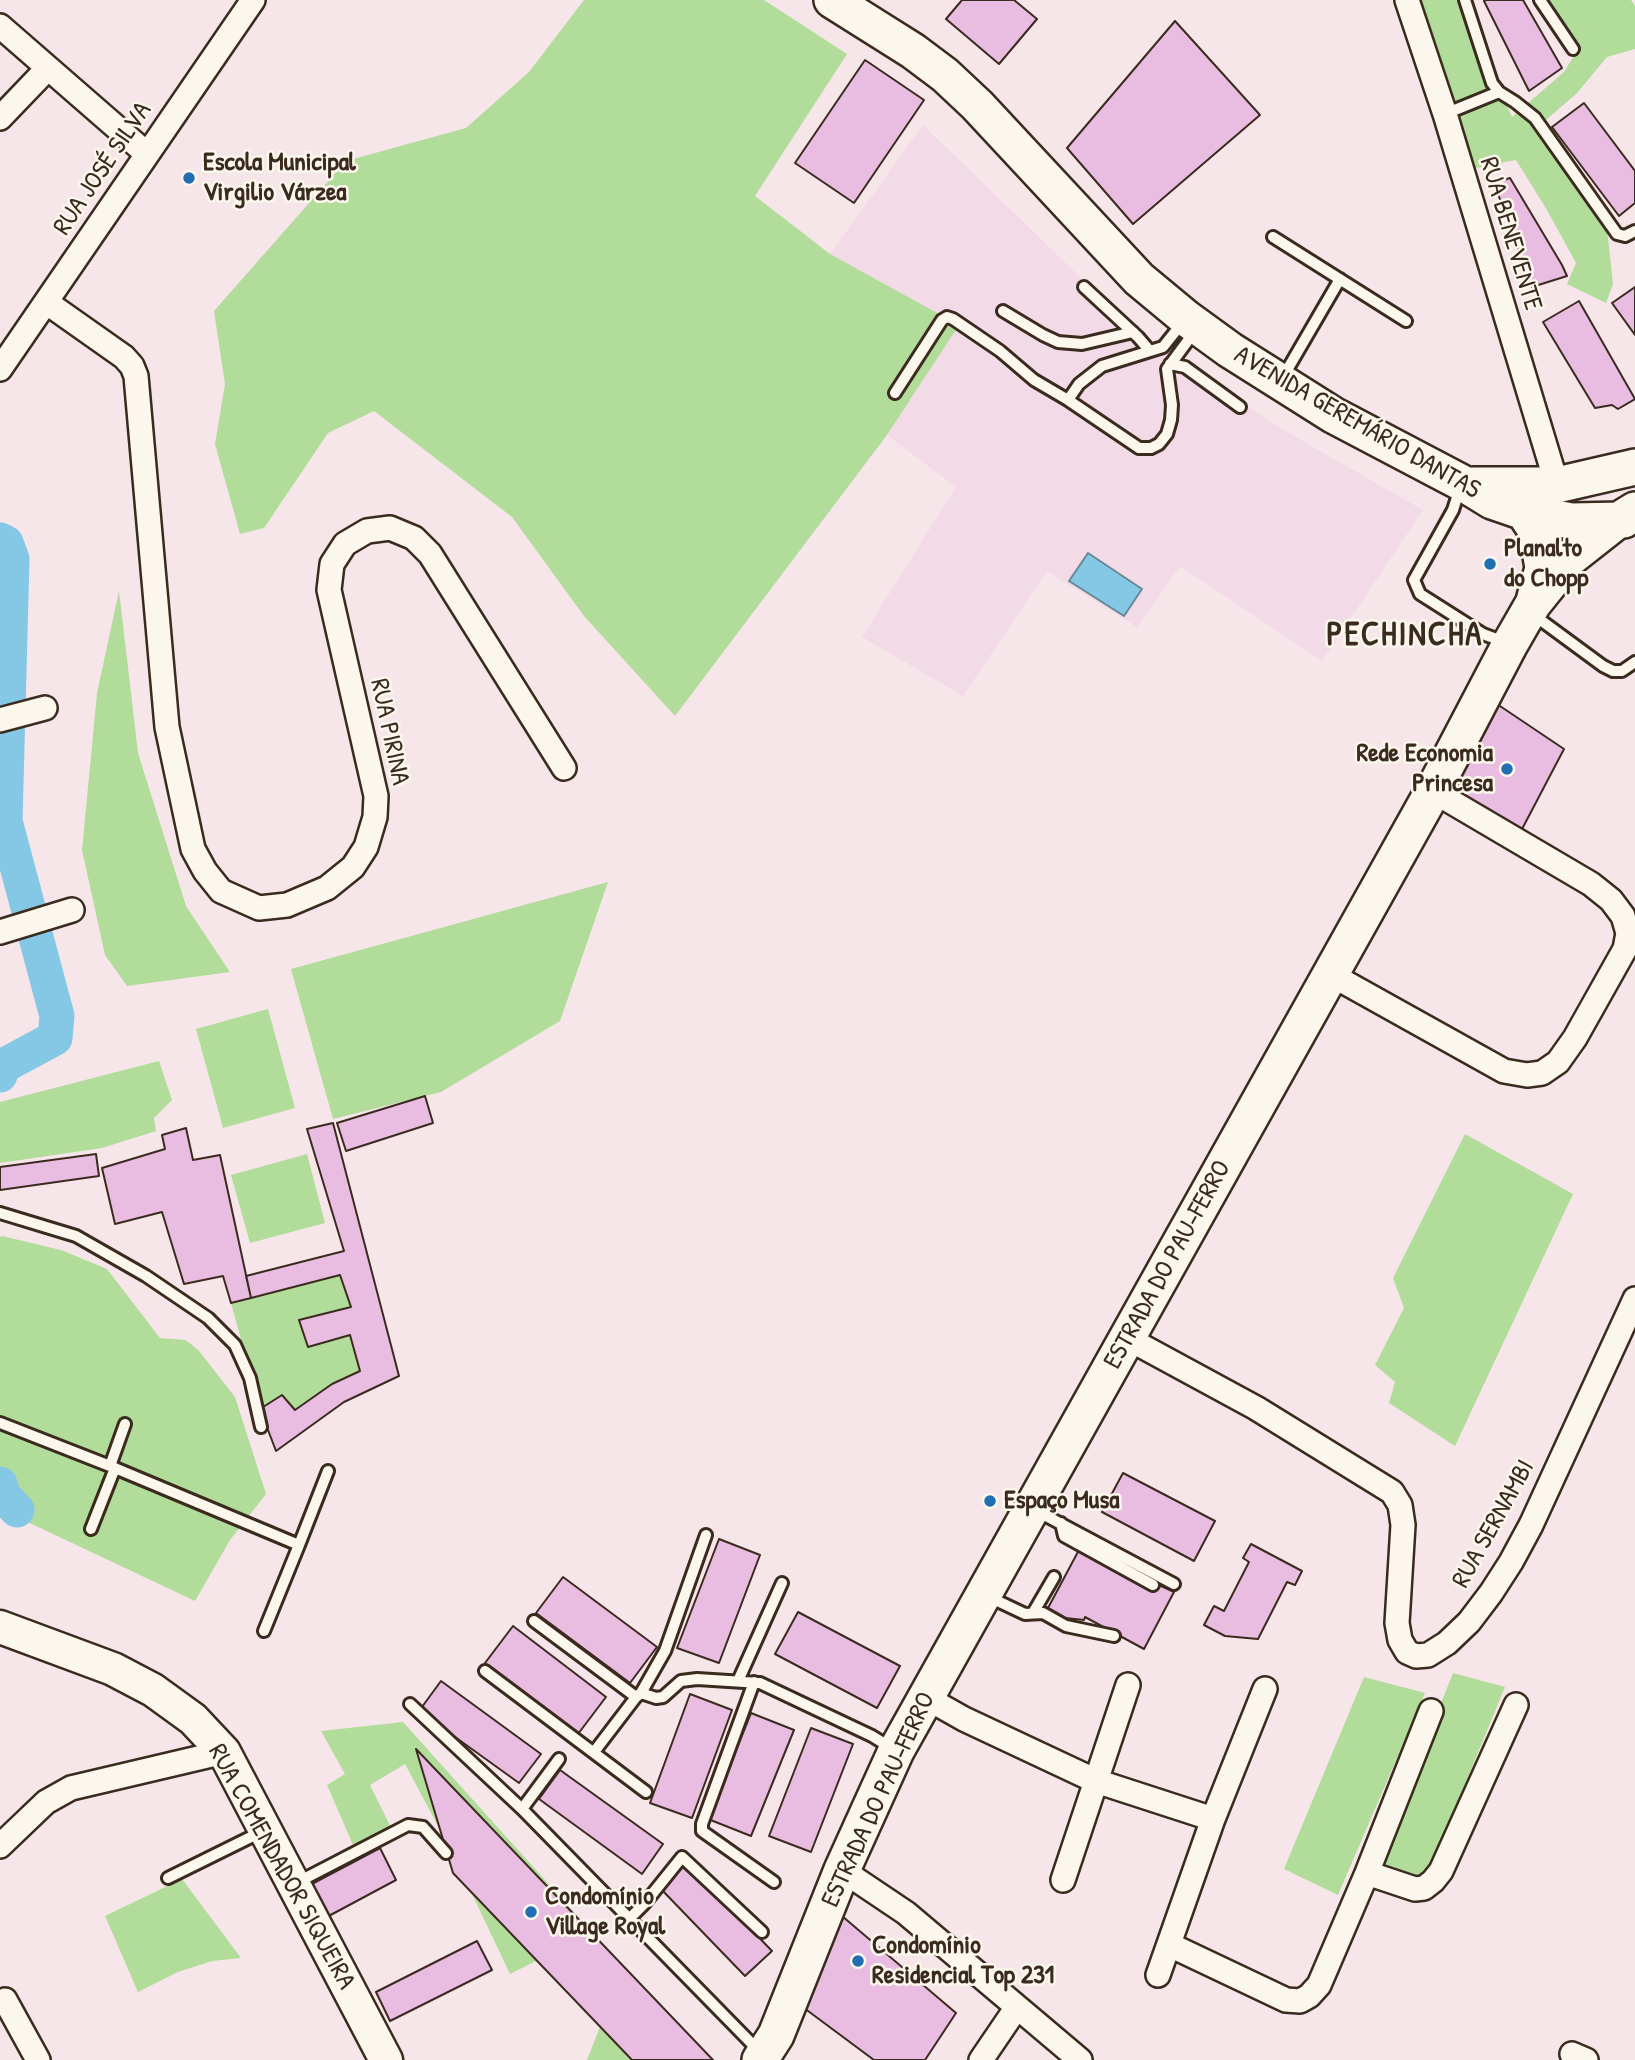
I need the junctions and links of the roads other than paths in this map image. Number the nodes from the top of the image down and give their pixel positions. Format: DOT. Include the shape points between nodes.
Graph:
graph roads {
  1 [pos="253,0"];
  2 [pos="832,0"];
  3 [pos="1407,0"];
  4 [pos="1465,0"];
  5 [pos="1540,0"];
  6 [pos="0,26"];
  7 [pos="1573,49"];
  8 [pos="48,68"];
  9 [pos="1499,92"];
  10 [pos="1444,114"];
  11 [pos="0,118"];
  12 [pos="147,154"];
  13 [pos="1635,231"];
  14 [pos="1273,237"];
  15 [pos="1340,279"];
  16 [pos="1084,287"];
  17 [pos="46,302"];
  18 [pos="1003,311"];
  19 [pos="1406,321"];
  20 [pos="1192,323"];
  21 [pos="1133,332"];
  22 [pos="1163,347"];
  23 [pos="1150,351"];
  24 [pos="1173,360"];
  25 [pos="0,369"];
  26 [pos="1280,382"];
  27 [pos="895,393"];
  28 [pos="1068,400"];
  29 [pos="1240,407"];
  30 [pos="1635,467"];
  31 [pos="1464,484"];
  32 [pos="1557,485"];
  33 [pos="1524,512"];
  34 [pos="1629,517"];
  35 [pos="1531,608"];
  36 [pos="1510,644"];
  37 [pos="1635,662"];
  38 [pos="45,708"];
  39 [pos="8,718"];
  40 [pos="564,768"];
  41 [pos="1433,792"];
  42 [pos="72,910"];
  43 [pos="0,932"];
  44 [pos="1330,974"];
  45 [pos="0,1213"];
  46 [pos="1635,1299"];
  47 [pos="1127,1338"];
  48 [pos="0,1423"];
  49 [pos="125,1424"];
  50 [pos="261,1427"];
  51 [pos="113,1467"];
  52 [pos="328,1471"];
  53 [pos="1047,1516"];
  54 [pos="91,1529"];
  55 [pos="706,1535"];
  56 [pos="299,1545"];
  57 [pos="1054,1577"];
  58 [pos="782,1583"];
  59 [pos="1174,1584"];
  60 [pos="1153,1585"];
  61 [pos="985,1594"];
  62 [pos="1033,1613"];
  63 [pos="534,1621"];
  64 [pos="0,1627"];
  65 [pos="264,1631"];
  66 [pos="1114,1636"];
  67 [pos="485,1671"];
  68 [pos="738,1681"];
  69 [pos="754,1682"];
  70 [pos="1128,1685"];
  71 [pos="1265,1689"];
  72 [pos="638,1695"];
  73 [pos="925,1698"];
  74 [pos="410,1704"];
  75 [pos="1516,1705"];
  76 [pos="1431,1711"];
  77 [pos="896,1751"];
  78 [pos="224,1752"];
  79 [pos="594,1752"];
  80 [pos="559,1759"];
  81 [pos="1096,1781"];
  82 [pos="646,1793"];
  83 [pos="522,1809"];
  84 [pos="1213,1819"];
  85 [pos="266,1829"];
  86 [pos="0,1846"];
  87 [pos="446,1853"];
  88 [pos="842,1870"];
  89 [pos="1367,1873"];
  90 [pos="168,1878"];
  91 [pos="1063,1880"];
  92 [pos="774,1882"];
  93 [pos="294,1884"];
  94 [pos="629,1919"];
  95 [pos="762,1932"];
  96 [pos="1170,1945"];
  97 [pos="1158,1975"];
  98 [pos="1017,2007"];
  99 [pos="6,2010"];
  100 [pos="762,2058"];
  101 [pos="38,2060"];
  102 [pos="386,2060"];
  103 [pos="981,2060"];
  104 [pos="1080,2060"];
  1 -- 12 [label="street, RUA JOSÉ SILVA"];
  2 -- 20 [label="main road, AVENIDA GEREMÁRIO DANTAS" via="945,75 1139,279"];
  3 -- 10 [label="street, RUA BENEVENTE"];
  4 -- 9 [label="lane"];
  5 -- 7 [label="lane"];
  6 -- 8 [label="street"];
  8 -- 11 [label="street"];
  8 -- 12 [label="street"];
  9 -- 10 [label="lane"];
  9 -- 13 [label="lane" via="1535,118 1617,234"];
  10 -- 32 [label="street, RUA BENEVENTE"];
  12 -- 17 [label="street, RUA JOSÉ SILVA"];
  14 -- 15 [label="lane"];
  15 -- 19 [label="lane"];
  15 -- 26 [label="lane"];
  16 -- 21 [label="lane"];
  17 -- 25 [label="street, RUA JOSÉ SILVA"];
  17 -- 40 [label="street, RUA PIRINA" via="124,357 136,376 167,727 193,849 220,891 259,908 287,905 327,888 353,867 366,847 376,796 329,590 332,564 345,544 367,531 390,528 414,538 430,554"];
  18 -- 21 [label="lane" via="1058,342 1082,344"];
  20 -- 22 [label="lane"];
  20 -- 24 [label="lane"];
  20 -- 26 [label="main road, AVENIDA GEREMÁRIO DANTAS"];
  21 -- 23 [label="lane"];
  22 -- 23 [label="lane"];
  22 -- 24 [label="lane"];
  23 -- 28 [label="lane" via="1102,366 1079,384"];
  24 -- 28 [label="lane" via="1167,369 1171,420 1167,434 1151,448 1139,447"];
  24 -- 29 [label="lane"];
  26 -- 31 [label="main road, AVENIDA GEREMÁRIO DANTAS"];
  27 -- 28 [label="lane" via="947,317"];
  30 -- 32 [label="main road"];
  31 -- 32 [label="main road"];
  31 -- 33 [label="main road, AVENIDA GEREMÁRIO DANTAS" via="1492,501"];
  31 -- 36 [label="lane" via="1414,580 1420,594 1483,634"];
  33 -- 34 [label="main road, AVENIDA GEREMÁRIO DANTAS" via="1571,521"];
  33 -- 35 [label="main road" via="1537,532 1543,568"];
  34 -- 35 [label="main road, ESTRADA DO PAU-FERRO" via="1570,558"];
  35 -- 36 [label="main road, ESTRADA DO PAU-FERRO"];
  35 -- 37 [label="lane" via="1603,666 1622,671"];
  36 -- 41 [label="main road, ESTRADA DO PAU-FERRO"];
  38 -- 39 [label="street"];
  41 -- 44 [label="main road, ESTRADA DO PAU-FERRO"];
  41 -- 44 [label="street" via="1611,900 1628,933 1625,949 1594,1005 1558,1062 1542,1073 1527,1075 1504,1071"];
  42 -- 43 [label="street"];
  44 -- 47 [label="main road, ESTRADA DO PAU-FERRO"];
  45 -- 50 [label="lane" via="76,1236 208,1318 235,1345 250,1378"];
  46 -- 47 [label="street, RUA SERNAMBI" via="1511,1562 1469,1622 1447,1643 1428,1655 1416,1656 1400,1640 1397,1623 1403,1525 1392,1492 1256,1408"];
  47 -- 53 [label="main road, ESTRADA DO PAU-FERRO"];
  48 -- 51 [label="lane"];
  49 -- 51 [label="lane"];
  51 -- 54 [label="lane"];
  51 -- 56 [label="lane"];
  52 -- 56 [label="lane"];
  53 -- 59 [label="lane"];
  53 -- 60 [label="lane" via="1065,1536"];
  53 -- 61 [label="main road, ESTRADA DO PAU-FERRO"];
  55 -- 72 [label="lane" via="666,1651"];
  56 -- 65 [label="lane"];
  57 -- 62 [label="lane"];
  58 -- 68 [label="lane"];
  61 -- 62 [label="lane" via="1025,1614"];
  61 -- 73 [label="main road, ESTRADA DO PAU-FERRO"];
  62 -- 66 [label="lane"];
  63 -- 72 [label="lane"];
  64 -- 78 [label="street, RUA COMENDADOR SIQUEIRA" via="113,1669 153,1690 193,1719"];
  67 -- 79 [label="lane"];
  68 -- 69 [label="lane"];
  68 -- 72 [label="lane" via="681,1681 663,1697"];
  69 -- 77 [label="lane"];
  69 -- 92 [label="lane" via="702,1830"];
  70 -- 81 [label="street"];
  71 -- 84 [label="street"];
  72 -- 79 [label="lane"];
  73 -- 77 [label="main road, ESTRADA DO PAU-FERRO"];
  73 -- 81 [label="street"];
  74 -- 83 [label="lane"];
  75 -- 89 [label="street" via="1433,1881 1415,1889"];
  76 -- 89 [label="street"];
  77 -- 88 [label="main road, ESTRADA DO PAU-FERRO"];
  78 -- 85 [label="street, RUA COMENDADOR SIQUEIRA"];
  78 -- 86 [label="street" via="71,1787 46,1802"];
  79 -- 82 [label="lane"];
  80 -- 83 [label="lane"];
  81 -- 84 [label="street"];
  81 -- 91 [label="street"];
  83 -- 94 [label="lane"];
  84 -- 96 [label="street"];
  85 -- 90 [label="lane"];
  85 -- 93 [label="street, RUA COMENDADOR SIQUEIRA"];
  87 -- 93 [label="lane" via="423,1827 408,1825"];
  88 -- 98 [label="street" via="906,1913"];
  88 -- 100 [label="main road, ESTRADA DO PAU-FERRO" via="776,2035"];
  89 -- 96 [label="street" via="1319,1985 1300,2001 1286,2000"];
  93 -- 102 [label="street, RUA COMENDADOR SIQUEIRA"];
  94 -- 95 [label="lane" via="682,1857"];
  94 -- 100 [label="lane"];
  96 -- 97 [label="street"];
  98 -- 103 [label="street"];
  98 -- 104 [label="street"];
  99 -- 101 [label="street"];
}
